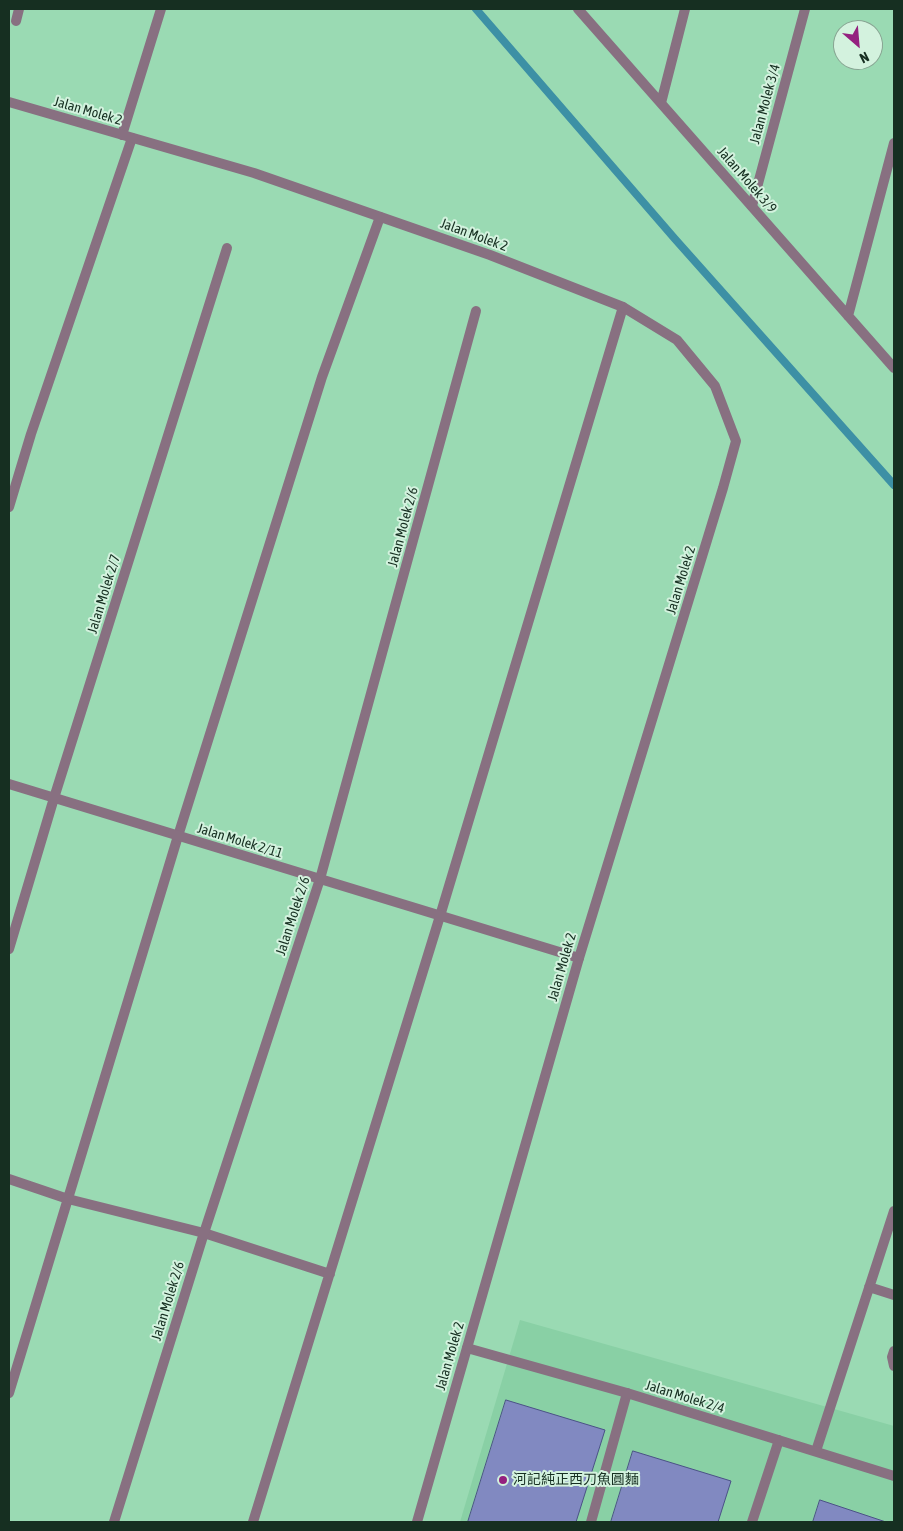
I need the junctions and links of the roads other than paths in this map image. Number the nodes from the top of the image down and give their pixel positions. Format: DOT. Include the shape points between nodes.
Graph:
graph roads {
  1 [pos="20,9"];
  2 [pos="161,9"];
  3 [pos="578,9"];
  4 [pos="685,9"];
  5 [pos="805,9"];
  6 [pos="16,21"];
  7 [pos="9,102"];
  8 [pos="661,102"];
  9 [pos="127,136"];
  10 [pos="894,143"];
  11 [pos="752,206"];
  12 [pos="380,217"];
  13 [pos="227,248"];
  14 [pos="623,307"];
  15 [pos="476,311"];
  16 [pos="848,316"];
  17 [pos="894,368"];
  18 [pos="9,506"];
  19 [pos="9,784"];
  20 [pos="54,798"];
  21 [pos="178,836"];
  22 [pos="320,879"];
  23 [pos="440,916"];
  24 [pos="9,949"];
  25 [pos="579,958"];
  26 [pos="9,1179"];
  27 [pos="68,1198"];
  28 [pos="894,1211"];
  29 [pos="204,1233"];
  30 [pos="330,1274"];
  31 [pos="869,1287"];
  32 [pos="894,1295"];
  33 [pos="467,1348"];
  34 [pos="894,1351"];
  35 [pos="894,1366"];
  36 [pos="9,1393"];
  37 [pos="628,1393"];
  38 [pos="779,1440"];
  39 [pos="816,1451"];
  40 [pos="894,1476"];
  41 [pos="114,1522"];
  42 [pos="253,1522"];
  43 [pos="417,1522"];
  44 [pos="591,1522"];
  45 [pos="752,1522"];
  1 -- 6 [label="street"];
  2 -- 9 [label="street"];
  3 -- 8 [label="street, Jalan Molek 3/9"];
  4 -- 8 [label="street"];
  5 -- 11 [label="street, Jalan Molek 3/4"];
  7 -- 9 [label="street, Jalan Molek 2"];
  8 -- 11 [label="street, Jalan Molek 3/9"];
  9 -- 12 [label="street, Jalan Molek 2" via="254,173"];
  9 -- 18 [label="street"];
  10 -- 16 [label="street"];
  11 -- 16 [label="street, Jalan Molek 3/9"];
  12 -- 14 [label="street, Jalan Molek 2" via="490,255"];
  12 -- 21 [label="street" via="322,377"];
  13 -- 20 [label="street, Jalan Molek 2/7"];
  14 -- 23 [label="street"];
  14 -- 25 [label="street, Jalan Molek 2" via="677,340 715,386 736,441"];
  15 -- 22 [label="street, Jalan Molek 2/6"];
  16 -- 17 [label="street, Jalan Molek 3/9"];
  19 -- 20 [label="street, Jalan Molek 2/11"];
  20 -- 21 [label="street, Jalan Molek 2/11"];
  20 -- 24 [label="street, Jalan Molek 2/7"];
  21 -- 22 [label="street, Jalan Molek 2/11"];
  21 -- 27 [label="street"];
  22 -- 23 [label="street, Jalan Molek 2/11"];
  22 -- 29 [label="street, Jalan Molek 2/6"];
  23 -- 25 [label="street, Jalan Molek 2/11"];
  23 -- 30 [label="street"];
  25 -- 33 [label="street, Jalan Molek 2"];
  26 -- 27 [label="street"];
  27 -- 29 [label="street"];
  27 -- 36 [label="street"];
  28 -- 31 [label="street"];
  29 -- 30 [label="street"];
  29 -- 41 [label="street, Jalan Molek 2/6"];
  30 -- 42 [label="street"];
  31 -- 32 [label="street"];
  31 -- 39 [label="street"];
  33 -- 37 [label="street, Jalan Molek 2/4"];
  33 -- 43 [label="street, Jalan Molek 2"];
  34 -- 35 [label="street"];
  37 -- 38 [label="street, Jalan Molek 2/4"];
  37 -- 44 [label="street"];
  38 -- 39 [label="street, Jalan Molek 2/4"];
  38 -- 45 [label="street"];
  39 -- 40 [label="street, Jalan Molek 2/4"];
}
